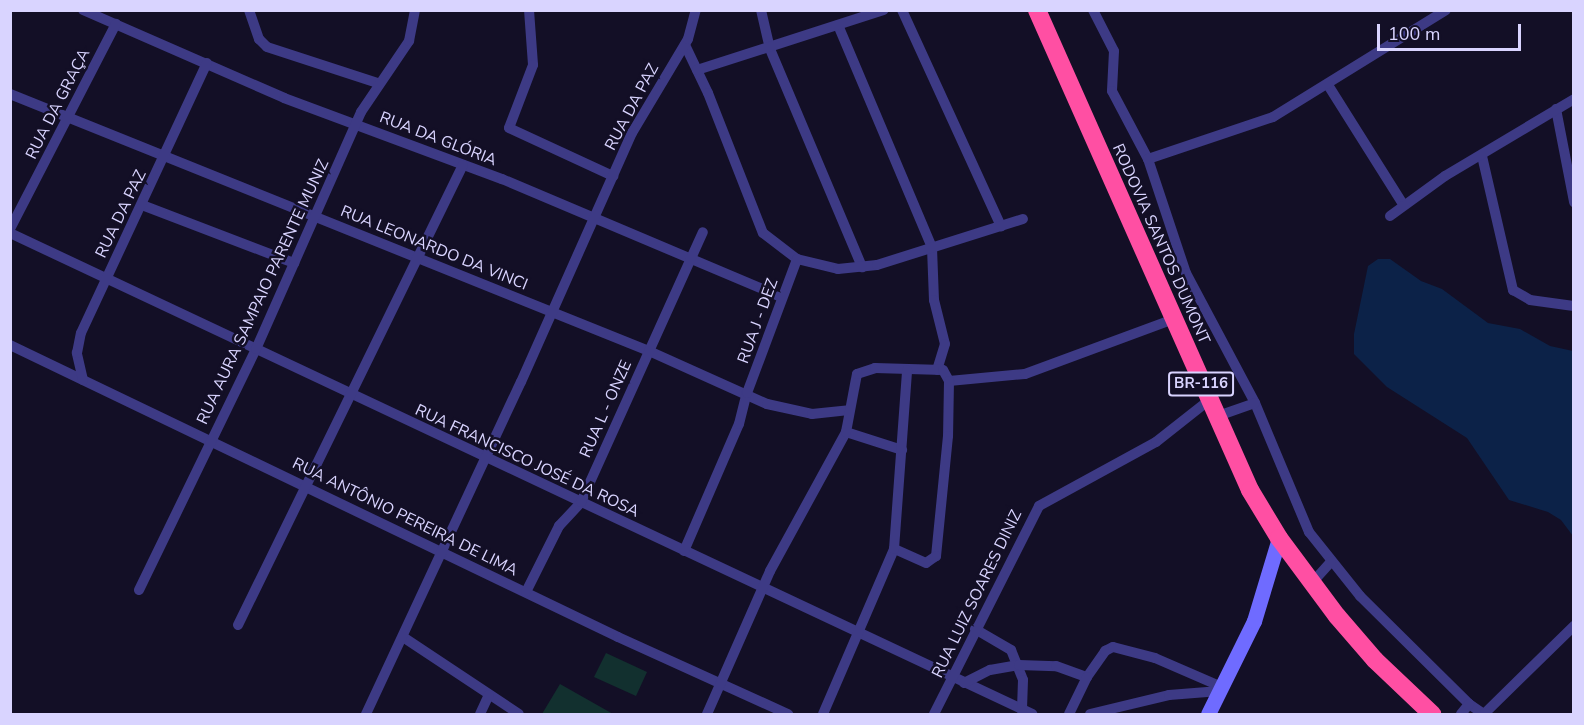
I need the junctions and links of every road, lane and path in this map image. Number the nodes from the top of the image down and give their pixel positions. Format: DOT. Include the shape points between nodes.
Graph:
graph roads {
  1 [pos="83,10"];
  2 [pos="249,10"];
  3 [pos="415,10"];
  4 [pos="529,10"];
  5 [pos="696,10"];
  6 [pos="761,10"];
  7 [pos="884,10"];
  8 [pos="902,10"];
  9 [pos="1037,10"];
  10 [pos="1093,10"];
  11 [pos="1446,10"];
  12 [pos="116,24"];
  13 [pos="838,25"];
  14 [pos="685,45"];
  15 [pos="770,49"];
  16 [pos="207,63"];
  17 [pos="697,70"];
  18 [pos="378,84"];
  19 [pos="1328,85"];
  20 [pos="10,94"];
  21 [pos="1574,99"];
  22 [pos="1556,110"];
  23 [pos="67,119"];
  24 [pos="357,124"];
  25 [pos="166,155"];
  26 [pos="1482,156"];
  27 [pos="1148,159"];
  28 [pos="463,165"];
  29 [pos="613,176"];
  30 [pos="1574,202"];
  31 [pos="1403,204"];
  32 [pos="142,205"];
  33 [pos="316,216"];
  34 [pos="1390,216"];
  35 [pos="594,218"];
  36 [pos="1023,219"];
  37 [pos="1000,226"];
  38 [pos="10,232"];
  39 [pos="703,232"];
  40 [pos="932,248"];
  41 [pos="419,258"];
  42 [pos="691,259"];
  43 [pos="797,259"];
  44 [pos="294,264"];
  45 [pos="862,267"];
  46 [pos="106,278"];
  47 [pos="782,297"];
  48 [pos="1574,306"];
  49 [pos="552,312"];
  50 [pos="1174,319"];
  51 [pos="10,345"];
  52 [pos="256,349"];
  53 [pos="649,351"];
  54 [pos="907,369"];
  55 [pos="937,370"];
  56 [pos="949,379"];
  57 [pos="83,380"];
  58 [pos="747,393"];
  59 [pos="353,395"];
  60 [pos="1208,400"];
  61 [pos="1255,403"];
  62 [pos="849,410"];
  63 [pos="1215,417"];
  64 [pos="846,432"];
  65 [pos="209,442"];
  66 [pos="902,450"];
  67 [pos="486,458"];
  68 [pos="306,486"];
  69 [pos="581,502"];
  70 [pos="1279,538"];
  71 [pos="894,549"];
  72 [pos="684,551"];
  73 [pos="443,552"];
  74 [pos="1330,562"];
  75 [pos="1311,584"];
  76 [pos="763,589"];
  77 [pos="139,590"];
  78 [pos="526,592"];
  79 [pos="238,625"];
  80 [pos="1574,626"];
  81 [pos="975,629"];
  82 [pos="860,635"];
  83 [pos="403,637"];
  84 [pos="1019,665"];
  85 [pos="952,677"];
  86 [pos="1087,677"];
  87 [pos="722,683"];
  88 [pos="964,683"];
  89 [pos="1221,689"];
  90 [pos="489,695"];
  91 [pos="1469,704"];
  92 [pos="1027,712"];
  93 [pos="366,714"];
  94 [pos="480,714"];
  95 [pos="519,714"];
  96 [pos="707,714"];
  97 [pos="788,714"];
  98 [pos="823,714"];
  99 [pos="934,714"];
  100 [pos="1069,714"];
  101 [pos="1090,714"];
  102 [pos="1208,714"];
  103 [pos="1431,714"];
  104 [pos="1461,714"];
  105 [pos="1484,714"];
  1 -- 12 [label="street, RUA DA GLÓRIA"];
  2 -- 18 [label="street" via="259,39 267,47"];
  3 -- 18 [label="street, RUA AURA SAMPAIO PARENTE MUNIZ" via="409,42"];
  4 -- 29 [label="street" via="533,65 509,128"];
  5 -- 14 [label="street, RUA DA PAZ"];
  6 -- 15 [label="street"];
  7 -- 13 [label="street"];
  8 -- 37 [label="street"];
  9 -- 50 [label="highway, RODOVIA SANTOS DUMONT / BR-116"];
  10 -- 27 [label="street" via="1114,51 1112,91"];
  11 -- 19 [label="street"];
  12 -- 16 [label="street, RUA DA GLÓRIA"];
  12 -- 23 [label="street, RUA DA GRAÇA"];
  13 -- 15 [label="street"];
  13 -- 40 [label="street"];
  14 -- 17 [label="street"];
  14 -- 29 [label="street, RUA DA PAZ" via="652,94"];
  15 -- 17 [label="street"];
  15 -- 45 [label="street"];
  16 -- 24 [label="street, RUA DA GLÓRIA" via="284,98"];
  16 -- 25 [label="street, RUA DA PAZ"];
  17 -- 43 [label="street" via="763,233"];
  18 -- 24 [label="street, RUA AURA SAMPAIO PARENTE MUNIZ"];
  19 -- 27 [label="street" via="1257,125"];
  19 -- 31 [label="street"];
  20 -- 23 [label="street, RUA LEONARDO DA VINCI"];
  21 -- 22 [label="street"];
  22 -- 26 [label="street"];
  22 -- 30 [label="street"];
  23 -- 25 [label="street, RUA LEONARDO DA VINCI"];
  23 -- 38 [label="street, RUA DA GRAÇA"];
  24 -- 28 [label="street, RUA DA GLÓRIA"];
  24 -- 33 [label="street, RUA AURA SAMPAIO PARENTE MUNIZ"];
  25 -- 32 [label="street, RUA DA PAZ"];
  25 -- 33 [label="street, RUA LEONARDO DA VINCI"];
  26 -- 31 [label="street"];
  26 -- 48 [label="street" via="1513,290 1530,300"];
  27 -- 61 [label="street" via="1186,273"];
  28 -- 35 [label="street, RUA DA GLÓRIA"];
  28 -- 41 [label="street"];
  29 -- 35 [label="street, RUA DA PAZ"];
  31 -- 34 [label="street"];
  32 -- 44 [label="street"];
  32 -- 46 [label="street, RUA DA PAZ"];
  33 -- 41 [label="street, RUA LEONARDO DA VINCI"];
  33 -- 44 [label="street, RUA AURA SAMPAIO PARENTE MUNIZ"];
  35 -- 42 [label="street, RUA DA GLÓRIA"];
  35 -- 49 [label="street, RUA DA PAZ"];
  36 -- 37 [label="street"];
  37 -- 40 [label="street"];
  38 -- 46 [label="street, RUA FRANCISCO JOSÉ DA ROSA"];
  39 -- 42 [label="street, RUA L - ONZE"];
  40 -- 45 [label="street"];
  40 -- 55 [label="street" via="934,300 945,344"];
  41 -- 49 [label="street, RUA LEONARDO DA VINCI"];
  41 -- 59 [label="street"];
  42 -- 47 [label="street, RUA DA GLÓRIA"];
  42 -- 53 [label="street, RUA L - ONZE"];
  43 -- 45 [label="street" via="838,269"];
  43 -- 47 [label="street, RUA J - DEZ"];
  44 -- 52 [label="street, RUA AURA SAMPAIO PARENTE MUNIZ"];
  46 -- 52 [label="street, RUA FRANCISCO JOSÉ DA ROSA"];
  46 -- 57 [label="street, RUA DA PAZ" via="78,344"];
  47 -- 58 [label="street, RUA J - DEZ"];
  49 -- 53 [label="street, RUA LEONARDO DA VINCI"];
  49 -- 67 [label="street, RUA DA PAZ"];
  50 -- 56 [label="street" via="1044,369 994,380"];
  50 -- 60 [label="highway, RODOVIA SANTOS DUMONT / BR-116"];
  51 -- 57 [label="street, RUA ANTÔNIO PEREIRA DE LIMA"];
  52 -- 59 [label="street, RUA FRANCISCO JOSÉ DA ROSA"];
  52 -- 65 [label="street, RUA AURA SAMPAIO PARENTE MUNIZ"];
  53 -- 58 [label="street, RUA LEONARDO DA VINCI"];
  53 -- 69 [label="street, RUA L - ONZE"];
  54 -- 55 [label="street"];
  54 -- 62 [label="street" via="861,371 854,381"];
  54 -- 66 [label="street"];
  55 -- 56 [label="street" via="945,371"];
  56 -- 71 [label="street" via="936,556 926,563"];
  57 -- 65 [label="street, RUA ANTÔNIO PEREIRA DE LIMA"];
  58 -- 62 [label="street, RUA LEONARDO DA VINCI" via="784,410 812,414"];
  58 -- 72 [label="street, RUA J - DEZ" via="739,423"];
  59 -- 67 [label="street, RUA FRANCISCO JOSÉ DA ROSA"];
  59 -- 68 [label="street"];
  60 -- 63 [label="highway, RODOVIA SANTOS DUMONT / BR-116"];
  60 -- 81 [label="street, RUA LUIZ SOARES DINIZ" via="1156,442 1042,502 1022,533"];
  61 -- 63 [label="street"];
  61 -- 74 [label="street" via="1301,518"];
  62 -- 64 [label="street"];
  63 -- 70 [label="highway, RODOVIA SANTOS DUMONT / BR-116" via="1250,490"];
  64 -- 66 [label="street"];
  64 -- 76 [label="street"];
  65 -- 68 [label="street, RUA ANTÔNIO PEREIRA DE LIMA"];
  65 -- 77 [label="street, RUA AURA SAMPAIO PARENTE MUNIZ"];
  66 -- 71 [label="street"];
  67 -- 69 [label="street, RUA FRANCISCO JOSÉ DA ROSA"];
  67 -- 73 [label="street, RUA DA PAZ"];
  68 -- 73 [label="street, RUA ANTÔNIO PEREIRA DE LIMA"];
  68 -- 79 [label="street"];
  69 -- 72 [label="street, RUA FRANCISCO JOSÉ DA ROSA"];
  69 -- 78 [label="street, RUA L - ONZE" via="555,532"];
  70 -- 75 [label="highway, RODOVIA SANTOS DUMONT / BR-116"];
  70 -- 89 [label="street" via="1257,613"];
  71 -- 82 [label="street"];
  72 -- 76 [label="street, RUA FRANCISCO JOSÉ DA ROSA"];
  73 -- 78 [label="street, RUA ANTÔNIO PEREIRA DE LIMA"];
  73 -- 83 [label="street, RUA DA PAZ"];
  74 -- 75 [label="street"];
  74 -- 91 [label="street"];
  75 -- 103 [label="highway, RODOVIA SANTOS DUMONT / BR-116" via="1375,660"];
  76 -- 82 [label="street, RUA FRANCISCO JOSÉ DA ROSA"];
  76 -- 87 [label="street"];
  78 -- 87 [label="street, RUA ANTÔNIO PEREIRA DE LIMA"];
  80 -- 105 [label="street"];
  81 -- 84 [label="street" via="1007,645"];
  81 -- 85 [label="street, RUA LUIZ SOARES DINIZ"];
  82 -- 85 [label="street, RUA FRANCISCO JOSÉ DA ROSA"];
  82 -- 98 [label="street"];
  83 -- 90 [label="street"];
  83 -- 93 [label="street, RUA DA PAZ"];
  84 -- 86 [label="street" via="1056,666"];
  84 -- 88 [label="street" via="990,670"];
  84 -- 92 [label="street"];
  85 -- 88 [label="street, RUA FRANCISCO JOSÉ DA ROSA"];
  85 -- 99 [label="street, RUA LUIZ SOARES DINIZ"];
  86 -- 89 [label="street" via="1107,649 1117,647"];
  86 -- 100 [label="street"];
  87 -- 96 [label="street"];
  87 -- 97 [label="street, RUA ANTÔNIO PEREIRA DE LIMA"];
  88 -- 92 [label="street, RUA FRANCISCO JOSÉ DA ROSA"];
  89 -- 101 [label="street" via="1169,694"];
  89 -- 102 [label="street"];
  90 -- 94 [label="street"];
  90 -- 95 [label="street"];
  91 -- 104 [label="street"];
  91 -- 105 [label="street"];
}
